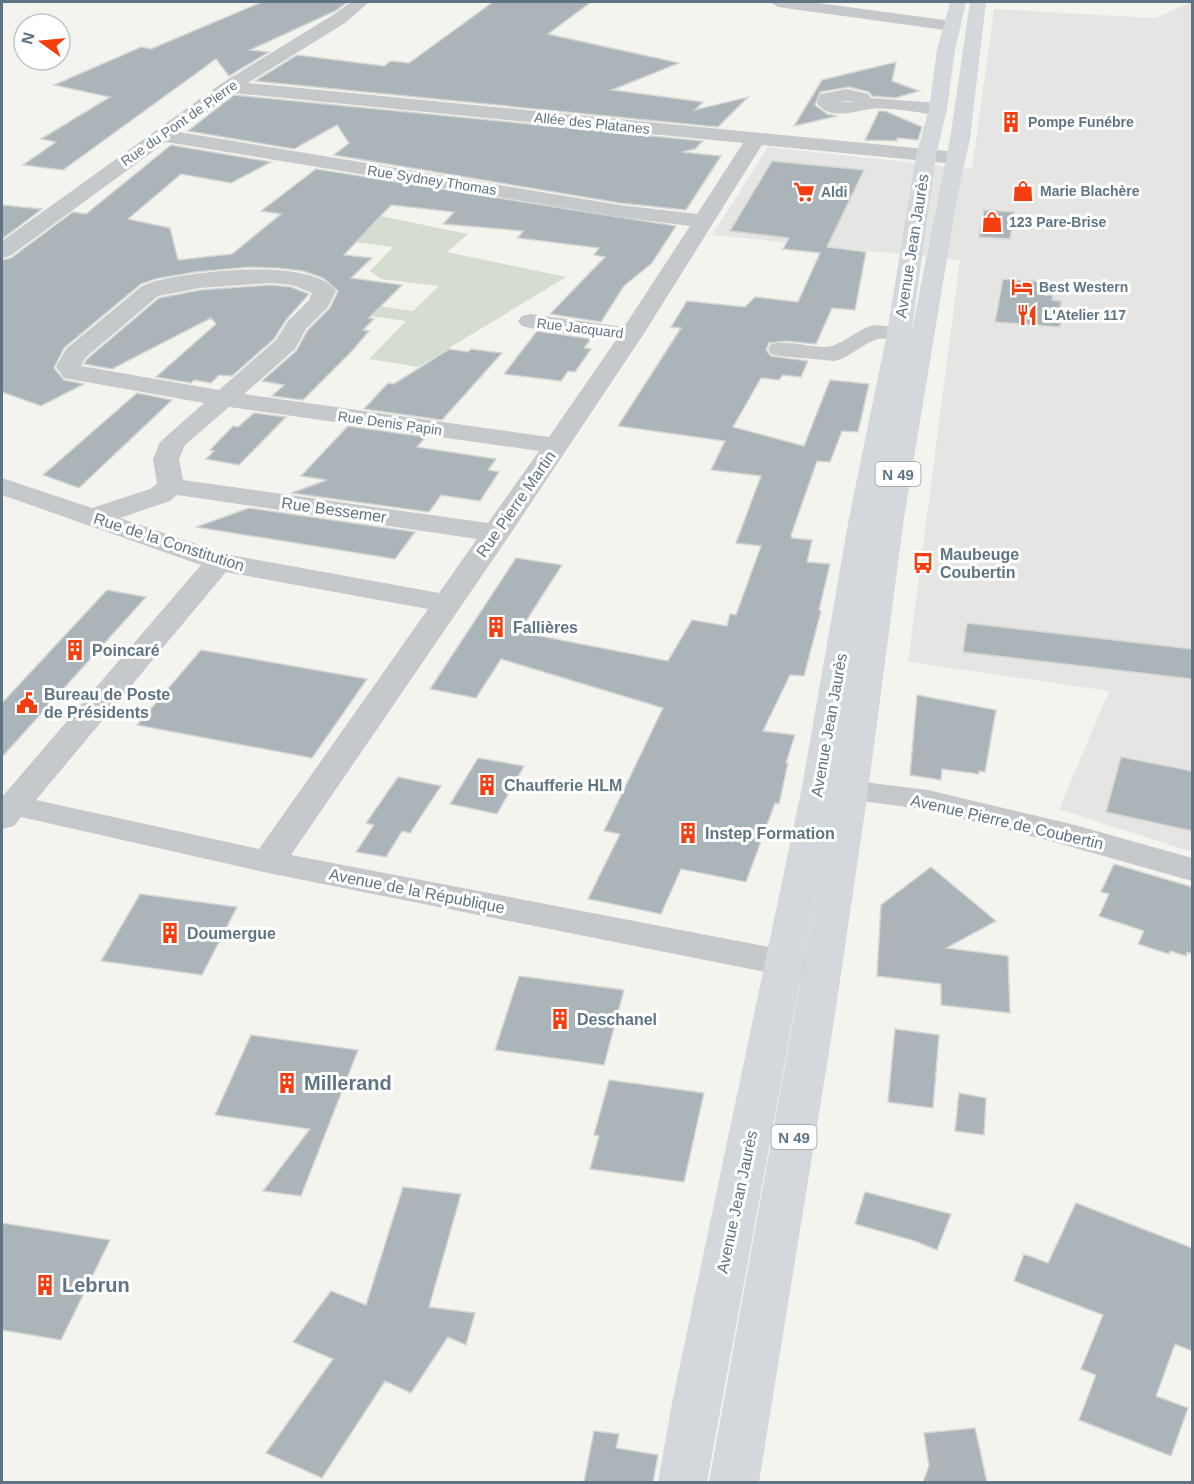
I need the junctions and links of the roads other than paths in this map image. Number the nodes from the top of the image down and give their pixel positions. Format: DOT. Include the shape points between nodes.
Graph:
graph roads {
  1 [pos="778,2"];
  2 [pos="958,2"];
  3 [pos="978,2"];
  4 [pos="329,4"];
  5 [pos="357,5"];
  6 [pos="952,26"];
  7 [pos="229,87"];
  8 [pos="866,103"];
  9 [pos="938,109"];
  10 [pos="161,135"];
  11 [pos="755,140"];
  12 [pos="926,156"];
  13 [pos="956,158"];
  14 [pos="704,221"];
  15 [pos="2,251"];
  16 [pos="530,321"];
  17 [pos="899,333"];
  18 [pos="631,334"];
  19 [pos="780,349"];
  20 [pos="224,399"];
  21 [pos="556,447"];
  22 [pos="2,486"];
  23 [pos="171,486"];
  24 [pos="91,518"];
  25 [pos="496,533"];
  26 [pos="219,562"];
  27 [pos="447,603"];
  28 [pos="835,789"];
  29 [pos="7,812"];
  30 [pos="268,862"];
  31 [pos="1192,870"];
  32 [pos="803,967"];
  33 [pos="682,1482"];
  34 [pos="734,1482"];
  1 -- 6 [label="street"];
  2 -- 6 [label="main road, Avenue Jean Jaurès / N 49"];
  3 -- 13 [label="main road, Avenue Jean Jaurès / N 49"];
  4 -- 5 [label="street"];
  5 -- 7 [label="street, Rue du Pont de Pierre"];
  6 -- 9 [label="main road, Avenue Jean Jaurès / N 49"];
  7 -- 10 [label="street, Rue du Pont de Pierre"];
  7 -- 11 [label="street, Allée des Platanes"];
  8 -- 9 [label="street"];
  9 -- 12 [label="main road, Avenue Jean Jaurès / N 49"];
  10 -- 14 [label="street, Rue Sydney Thomas" via="620,211"];
  10 -- 15 [label="street, Rue du Pont de Pierre"];
  11 -- 12 [label="street, Allée des Platanes"];
  11 -- 14 [label="street, Rue Pierre Martin"];
  12 -- 13 [label="street, Allée des Platanes"];
  12 -- 17 [label="main road, Avenue Jean Jaurès / N 49"];
  13 -- 28 [label="main road, Avenue Jean Jaurès / N 49"];
  14 -- 18 [label="street, Rue Pierre Martin"];
  16 -- 18 [label="street, Rue Jacquard"];
  17 -- 19 [label="street" via="874,332 835,354"];
  17 -- 28 [label="main road, Avenue Jean Jaurès / N 49" via="863,518"];
  18 -- 21 [label="street, Rue Pierre Martin"];
  20 -- 20 [label="street" via="88,377 73,373 68,367 75,354 150,291 163,286 257,275 317,284 324,291 320,302 296,326 286,344"];
  20 -- 21 [label="street, Rue Denis Papin"];
  20 -- 23 [label="street" via="173,442 166,459"];
  21 -- 25 [label="street, Rue Pierre Martin"];
  22 -- 24 [label="street, Rue de la Constitution"];
  23 -- 24 [label="street" via="160,495"];
  23 -- 25 [label="street, Rue Bessemer"];
  24 -- 26 [label="street, Rue de la Constitution"];
  25 -- 27 [label="street, Rue Pierre Martin"];
  26 -- 27 [label="street, Rue de la Constitution"];
  26 -- 29 [label="street"];
  27 -- 30 [label="street, Rue Pierre Martin"];
  28 -- 31 [label="street, Avenue Pierre de Coubertin" via="928,800"];
  28 -- 32 [label="main road, Avenue Jean Jaurès / N 49"];
  29 -- 30 [label="street, Avenue de la République"];
  30 -- 32 [label="street, Avenue de la République"];
  32 -- 33 [label="main road, Avenue Jean Jaurès / N 49" via="696,1403"];
  32 -- 34 [label="main road, Avenue Jean Jaurès / N 49"];
}
